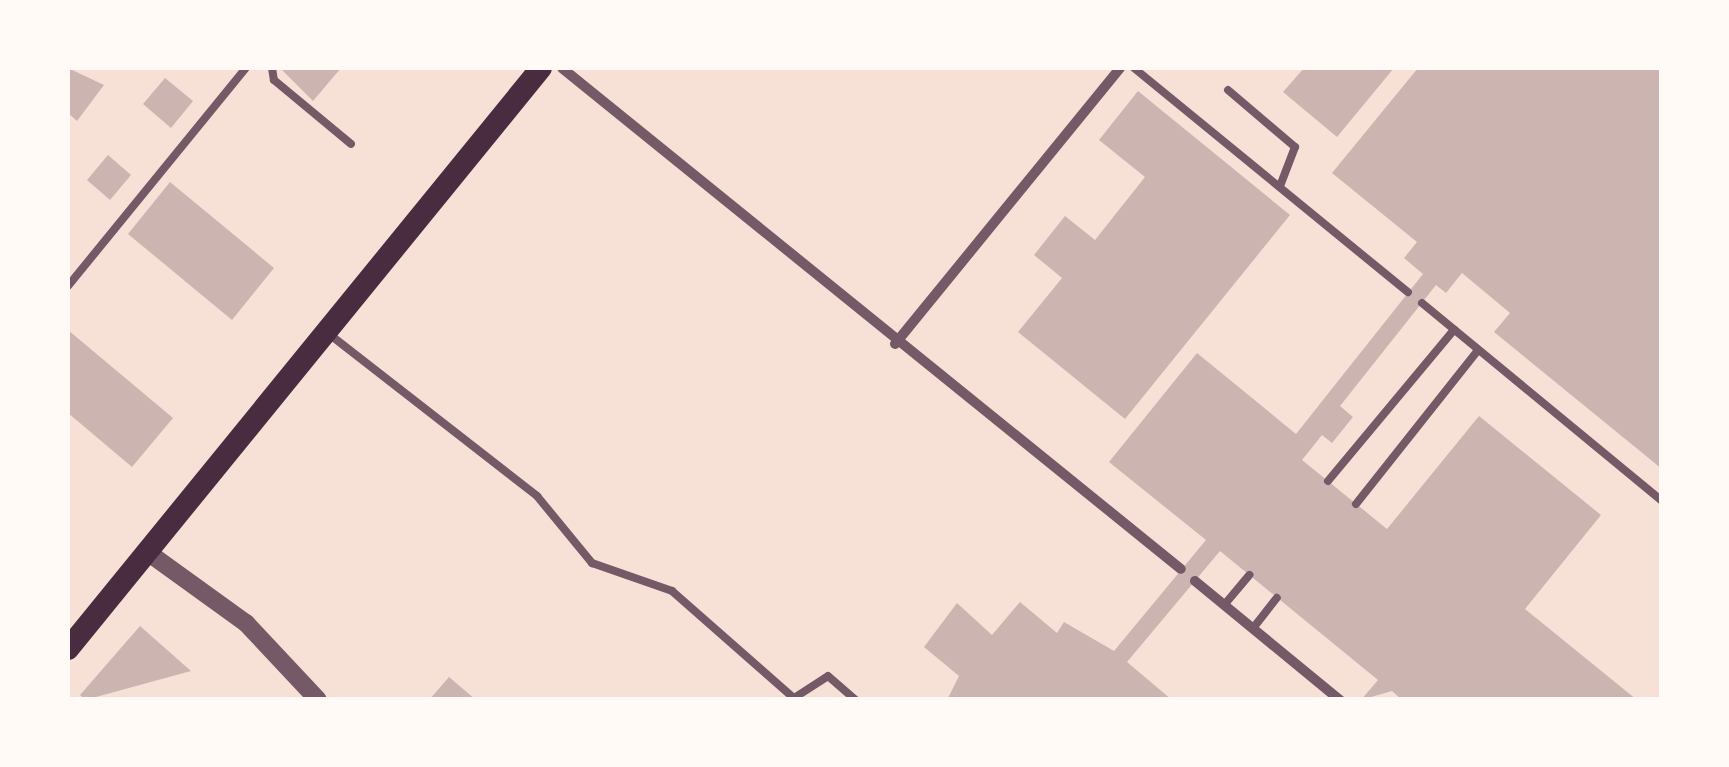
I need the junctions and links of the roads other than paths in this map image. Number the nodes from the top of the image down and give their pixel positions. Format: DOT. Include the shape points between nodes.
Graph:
graph roads {
  1 [pos="246,68"];
  2 [pos="272,68"];
  3 [pos="541,68"];
  4 [pos="562,68"];
  5 [pos="1120,68"];
  6 [pos="1134,68"];
  7 [pos="1228,90"];
  8 [pos="351,144"];
  9 [pos="1280,186"];
  10 [pos="68,286"];
  11 [pos="1408,292"];
  12 [pos="1422,304"];
  13 [pos="1454,330"];
  14 [pos="326,332"];
  15 [pos="895,344"];
  16 [pos="1478,350"];
  17 [pos="1328,481"];
  18 [pos="1662,501"];
  19 [pos="1356,504"];
  20 [pos="146,551"];
  21 [pos="1181,569"];
  22 [pos="1249,575"];
  23 [pos="1195,580"];
  24 [pos="1277,598"];
  25 [pos="1225,604"];
  26 [pos="1254,627"];
  27 [pos="68,648"];
  28 [pos="318,700"];
  29 [pos="856,700"];
  30 [pos="1340,700"];
  1 -- 10 [label="lane"];
  2 -- 8 [label="lane" via="274,80"];
  3 -- 14 [label="main road"];
  4 -- 15 [label="street"];
  5 -- 15 [label="street"];
  6 -- 9 [label="lane"];
  7 -- 9 [label="lane" via="1295,148"];
  9 -- 11 [label="lane"];
  12 -- 13 [label="lane"];
  13 -- 16 [label="lane"];
  13 -- 17 [label="lane"];
  14 -- 20 [label="main road"];
  14 -- 29 [label="lane" via="537,496 592,563 672,591 794,698 828,676"];
  15 -- 21 [label="street"];
  16 -- 18 [label="lane"];
  16 -- 19 [label="lane"];
  20 -- 27 [label="main road"];
  20 -- 28 [label="street" via="246,623"];
  22 -- 25 [label="lane"];
  23 -- 25 [label="street"];
  24 -- 26 [label="lane"];
  25 -- 26 [label="street"];
  26 -- 30 [label="street"];
}
